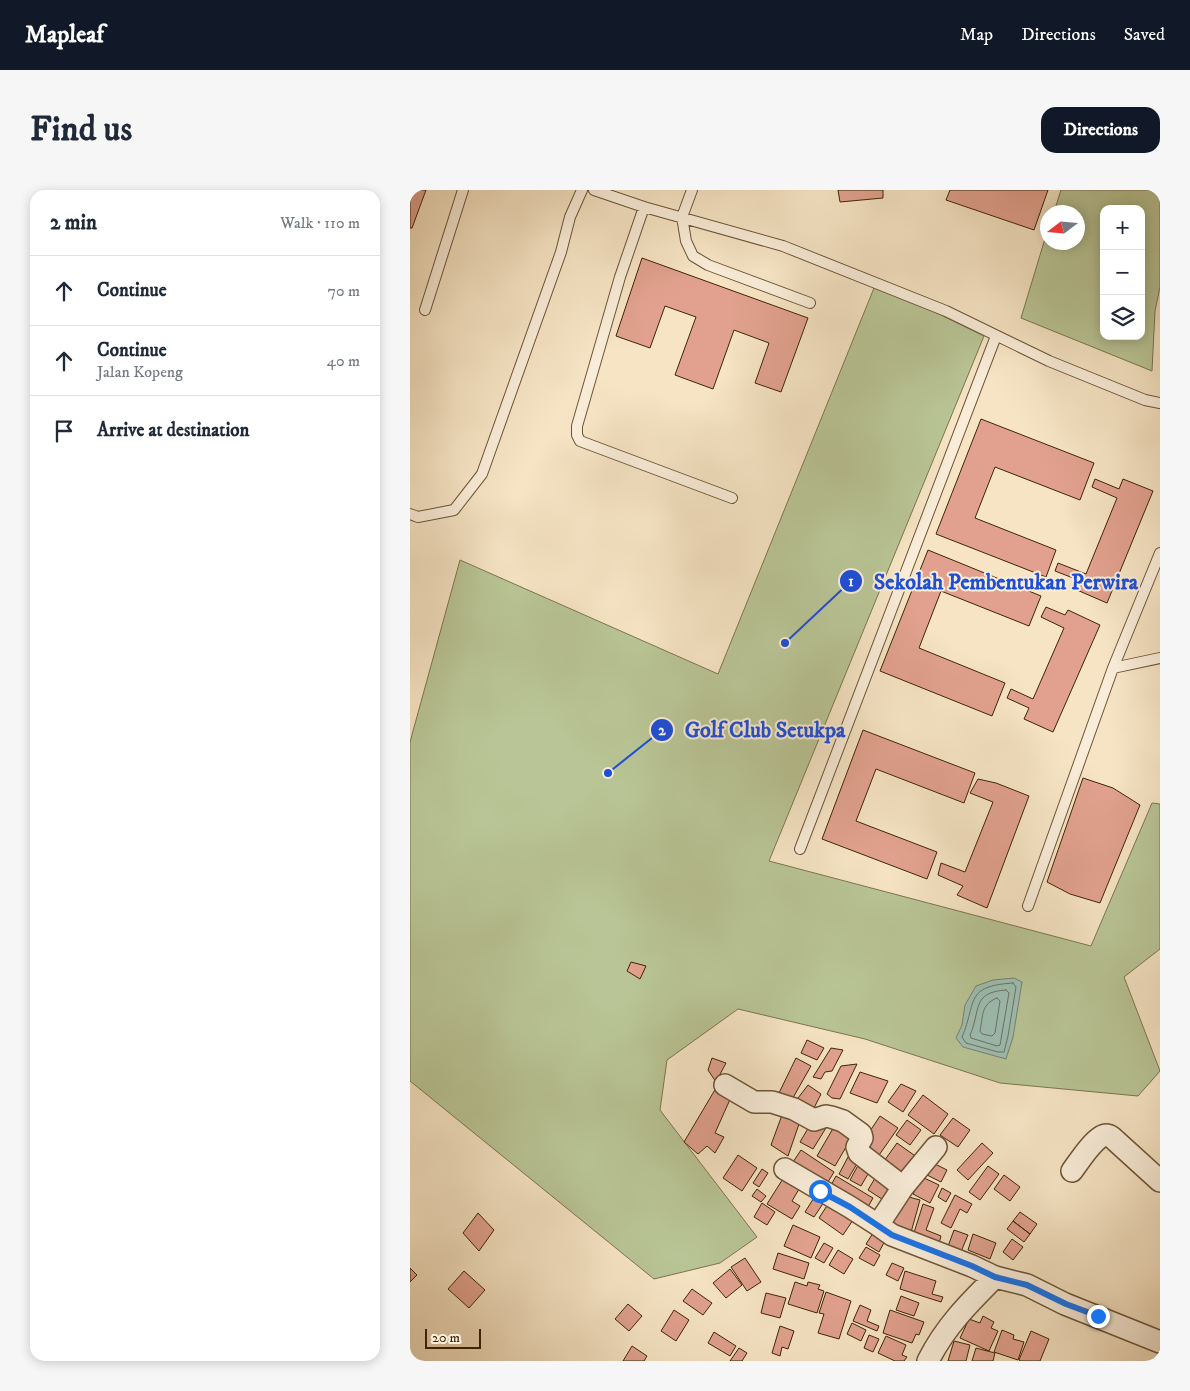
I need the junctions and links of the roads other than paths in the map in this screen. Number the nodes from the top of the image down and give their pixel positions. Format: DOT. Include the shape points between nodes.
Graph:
graph roads {
  1 [pos="463,190"];
  2 [pos="582,190"];
  3 [pos="594,190"];
  4 [pos="692,190"];
  5 [pos="644,207"];
  6 [pos="682,218"];
  7 [pos="810,302"];
  8 [pos="426,310"];
  9 [pos="996,336"];
  10 [pos="1160,403"];
  11 [pos="732,498"];
  12 [pos="410,514"];
  13 [pos="1160,554"];
  14 [pos="1160,658"];
  15 [pos="1113,668"];
  16 [pos="800,849"];
  17 [pos="1028,906"];
  18 [pos="725,1085"];
  19 [pos="936,1147"];
  20 [pos="785,1169"];
  21 [pos="1072,1171"];
  22 [pos="1160,1181"];
  23 [pos="903,1187"];
  24 [pos="878,1225"];
  25 [pos="995,1277"];
  26 [pos="1160,1342"];
  27 [pos="928,1361"];
  1 -- 8 [label="lane"];
  2 -- 12 [label="lane" via="482,474 454,510 418,517"];
  3 -- 5 [label="lane"];
  4 -- 6 [label="lane"];
  5 -- 6 [label="lane"];
  5 -- 11 [label="lane" via="620,278 577,435 580,441"];
  6 -- 7 [label="lane" via="686,241 694,256"];
  6 -- 9 [label="lane" via="783,246 946,311"];
  9 -- 10 [label="lane" via="1049,362"];
  9 -- 16 [label="lane"];
  13 -- 15 [label="lane"];
  14 -- 15 [label="lane"];
  15 -- 17 [label="lane"];
  18 -- 23 [label="street" via="754,1102 772,1102 794,1108 814,1120 826,1116 843,1120 861,1134 857,1147 859,1152"];
  19 -- 23 [label="street"];
  20 -- 24 [label="street"];
  21 -- 22 [label="street" via="1093,1143 1105,1135 1111,1136"];
  23 -- 24 [label="street"];
  24 -- 25 [label="street" via="892,1235"];
  25 -- 26 [label="street" via="1027,1285"];
  25 -- 27 [label="street" via="938,1340"];
}
